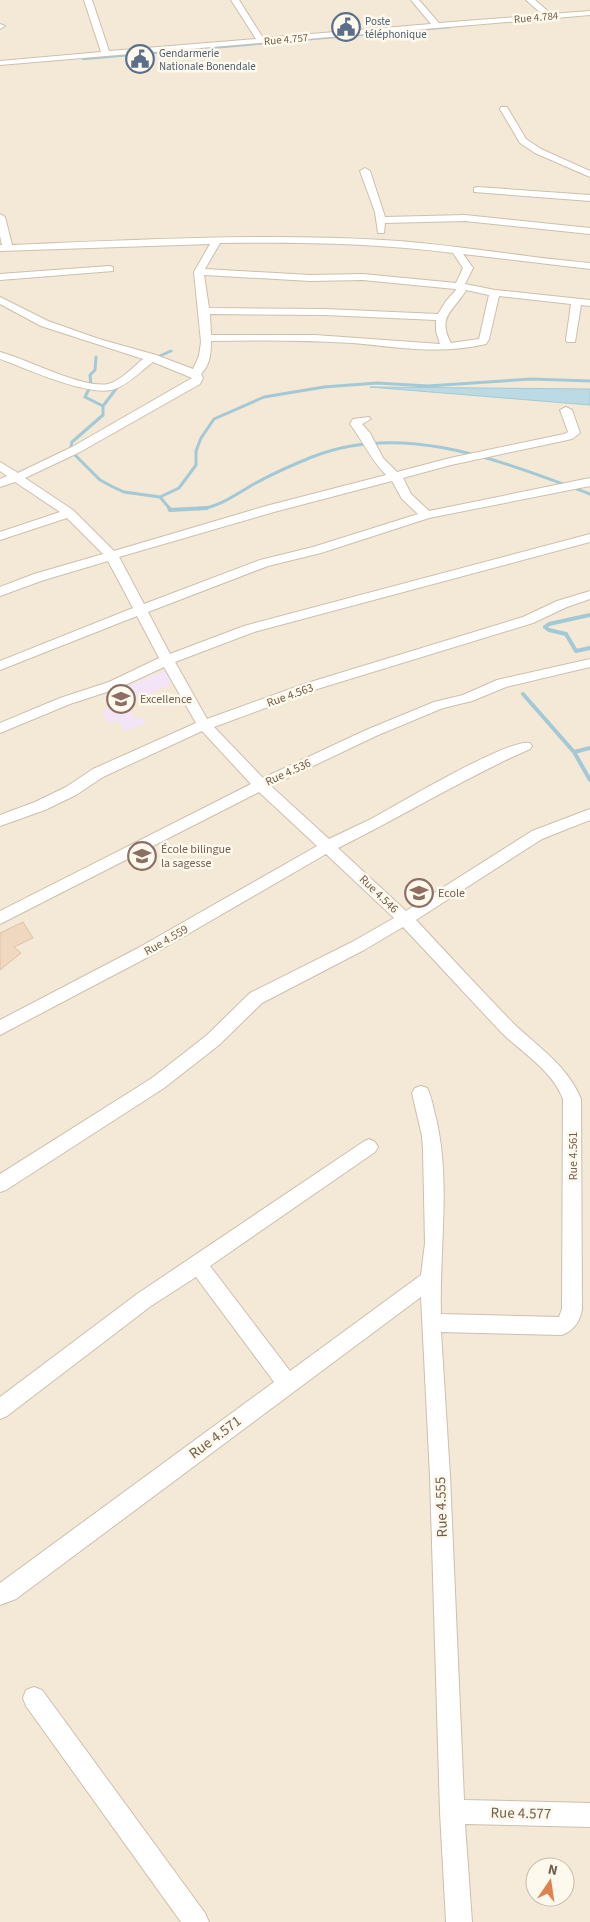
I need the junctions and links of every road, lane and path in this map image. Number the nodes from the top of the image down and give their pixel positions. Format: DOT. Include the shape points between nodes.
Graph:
graph roads {
  1 [pos="88,0"];
  2 [pos="235,0"];
  3 [pos="415,0"];
  4 [pos="530,0"];
  5 [pos="589,14"];
  6 [pos="549,16"];
  7 [pos="483,22"];
  8 [pos="437,26"];
  9 [pos="261,41"];
  10 [pos="106,55"];
  11 [pos="0,63"];
  12 [pos="504,108"];
  13 [pos="365,171"];
  14 [pos="590,174"];
  15 [pos="477,190"];
  16 [pos="590,198"];
  17 [pos="0,217"];
  18 [pos="381,220"];
  19 [pos="590,230"];
  20 [pos="217,240"];
  21 [pos="382,243"];
  22 [pos="4,248"];
  23 [pos="455,249"];
  24 [pos="590,266"];
  25 [pos="109,269"];
  26 [pos="199,272"];
  27 [pos="0,277"];
  28 [pos="459,286"];
  29 [pos="495,293"];
  30 [pos="0,300"];
  31 [pos="577,301"];
  32 [pos="590,303"];
  33 [pos="204,310"];
  34 [pos="440,317"];
  35 [pos="206,338"];
  36 [pos="571,340"];
  37 [pos="447,347"];
  38 [pos="0,354"];
  39 [pos="152,357"];
  40 [pos="195,374"];
  41 [pos="566,410"];
  42 [pos="365,419"];
  43 [pos="0,466"];
  44 [pos="16,478"];
  45 [pos="396,478"];
  46 [pos="590,482"];
  47 [pos="0,483"];
  48 [pos="69,513"];
  49 [pos="426,515"];
  50 [pos="0,536"];
  51 [pos="590,538"];
  52 [pos="112,556"];
  53 [pos="0,592"];
  54 [pos="590,595"];
  55 [pos="140,610"];
  56 [pos="167,660"];
  57 [pos="590,663"];
  58 [pos="0,666"];
  59 [pos="204,726"];
  60 [pos="0,728"];
  61 [pos="525,746"];
  62 [pos="262,785"];
  63 [pos="589,814"];
  64 [pos="0,821"];
  65 [pos="328,846"];
  66 [pos="0,918"];
  67 [pos="405,919"];
  68 [pos="0,1028"];
  69 [pos="421,1093"];
  70 [pos="370,1148"];
  71 [pos="0,1184"];
  72 [pos="198,1265"];
  73 [pos="430,1279"];
  74 [pos="431,1323"];
  75 [pos="287,1383"];
  76 [pos="0,1409"];
  77 [pos="0,1594"];
  78 [pos="34,1698"];
  79 [pos="452,1812"];
  80 [pos="590,1815"];
  81 [pos="196,1922"];
  82 [pos="459,1922"];
  1 -- 10 [label="street"];
  2 -- 9 [label="street"];
  3 -- 8 [label="street"];
  4 -- 6 [label="street"];
  5 -- 6 [label="street, Rue 4.784"];
  6 -- 7 [label="street, Rue 4.784"];
  7 -- 8 [label="street, Rue 4.757"];
  8 -- 9 [label="street, Rue 4.757"];
  9 -- 10 [label="street, Rue 4.757"];
  10 -- 11 [label="street, Rue 4.757"];
  12 -- 14 [label="street" via="523,140 538,152"];
  13 -- 18 [label="street"];
  15 -- 16 [label="street"];
  17 -- 22 [label="street"];
  18 -- 19 [label="street" via="465,218"];
  18 -- 21 [label="street"];
  20 -- 21 [label="street"];
  20 -- 22 [label="street"];
  20 -- 26 [label="street"];
  21 -- 23 [label="street"];
  23 -- 24 [label="street"];
  23 -- 28 [label="street" via="468,268"];
  25 -- 27 [label="street"];
  26 -- 28 [label="street" via="310,278 364,277"];
  26 -- 33 [label="street"];
  28 -- 29 [label="street"];
  28 -- 34 [label="street" via="461,291"];
  29 -- 31 [label="street"];
  29 -- 37 [label="street" via="482,342"];
  30 -- 39 [label="street" via="37,320"];
  31 -- 32 [label="street"];
  31 -- 36 [label="street"];
  33 -- 34 [label="street"];
  33 -- 35 [label="street"];
  34 -- 37 [label="street" via="442,338"];
  35 -- 37 [label="street" via="303,338"];
  35 -- 40 [label="street" via="203,366"];
  38 -- 39 [label="street" via="76,382 105,387 116,385"];
  39 -- 40 [label="street"];
  40 -- 44 [label="street" via="196,382 80,449"];
  41 -- 45 [label="street" via="574,428 573,435 450,462"];
  42 -- 45 [label="street" via="356,424 378,460"];
  43 -- 44 [label="street, Rue 4.546"];
  44 -- 47 [label="street"];
  44 -- 48 [label="street, Rue 4.546"];
  45 -- 49 [label="street" via="406,496"];
  45 -- 52 [label="street" via="261,511"];
  46 -- 49 [label="street"];
  48 -- 50 [label="street"];
  48 -- 52 [label="street, Rue 4.546"];
  49 -- 55 [label="street" via="317,550 264,563"];
  51 -- 56 [label="street" via="249,629"];
  52 -- 53 [label="street"];
  52 -- 55 [label="street, Rue 4.546"];
  54 -- 59 [label="street, Rue 4.563" via="528,620 309,687"];
  55 -- 56 [label="street, Rue 4.546"];
  55 -- 58 [label="street"];
  56 -- 59 [label="street, Rue 4.546"];
  56 -- 60 [label="street" via="114,685"];
  57 -- 62 [label="street, Rue 4.536" via="520,678 439,705"];
  59 -- 62 [label="street, Rue 4.546"];
  59 -- 64 [label="street, Rue 4.563" via="98,773 40,806"];
  61 -- 65 [label="street, Rue 4.559" via="480,765"];
  62 -- 65 [label="street, Rue 4.546"];
  62 -- 66 [label="street, Rue 4.536"];
  63 -- 67 [label="street, Rue 4.546" via="537,835"];
  65 -- 67 [label="street, Rue 4.546"];
  65 -- 68 [label="street, Rue 4.559" via="144,952"];
  67 -- 71 [label="street" via="256,998 213,1040 158,1083"];
  67 -- 74 [label="street, Rue 4.561" via="510,1030 544,1060 570,1090 572,1099 572,1316 562,1326"];
  69 -- 73 [label="street, Rue 4.555" via="432,1151 434,1243"];
  70 -- 72 [label="street"];
  72 -- 75 [label="street"];
  72 -- 76 [label="street" via="144,1300"];
  73 -- 74 [label="street, Rue 4.555"];
  73 -- 75 [label="street, Rue 4.571"];
  74 -- 79 [label="street, Rue 4.555"];
  75 -- 77 [label="street, Rue 4.571"];
  78 -- 81 [label="street"];
  79 -- 80 [label="street, Rue 4.577"];
  79 -- 82 [label="street, Rue 4.555"];
}
